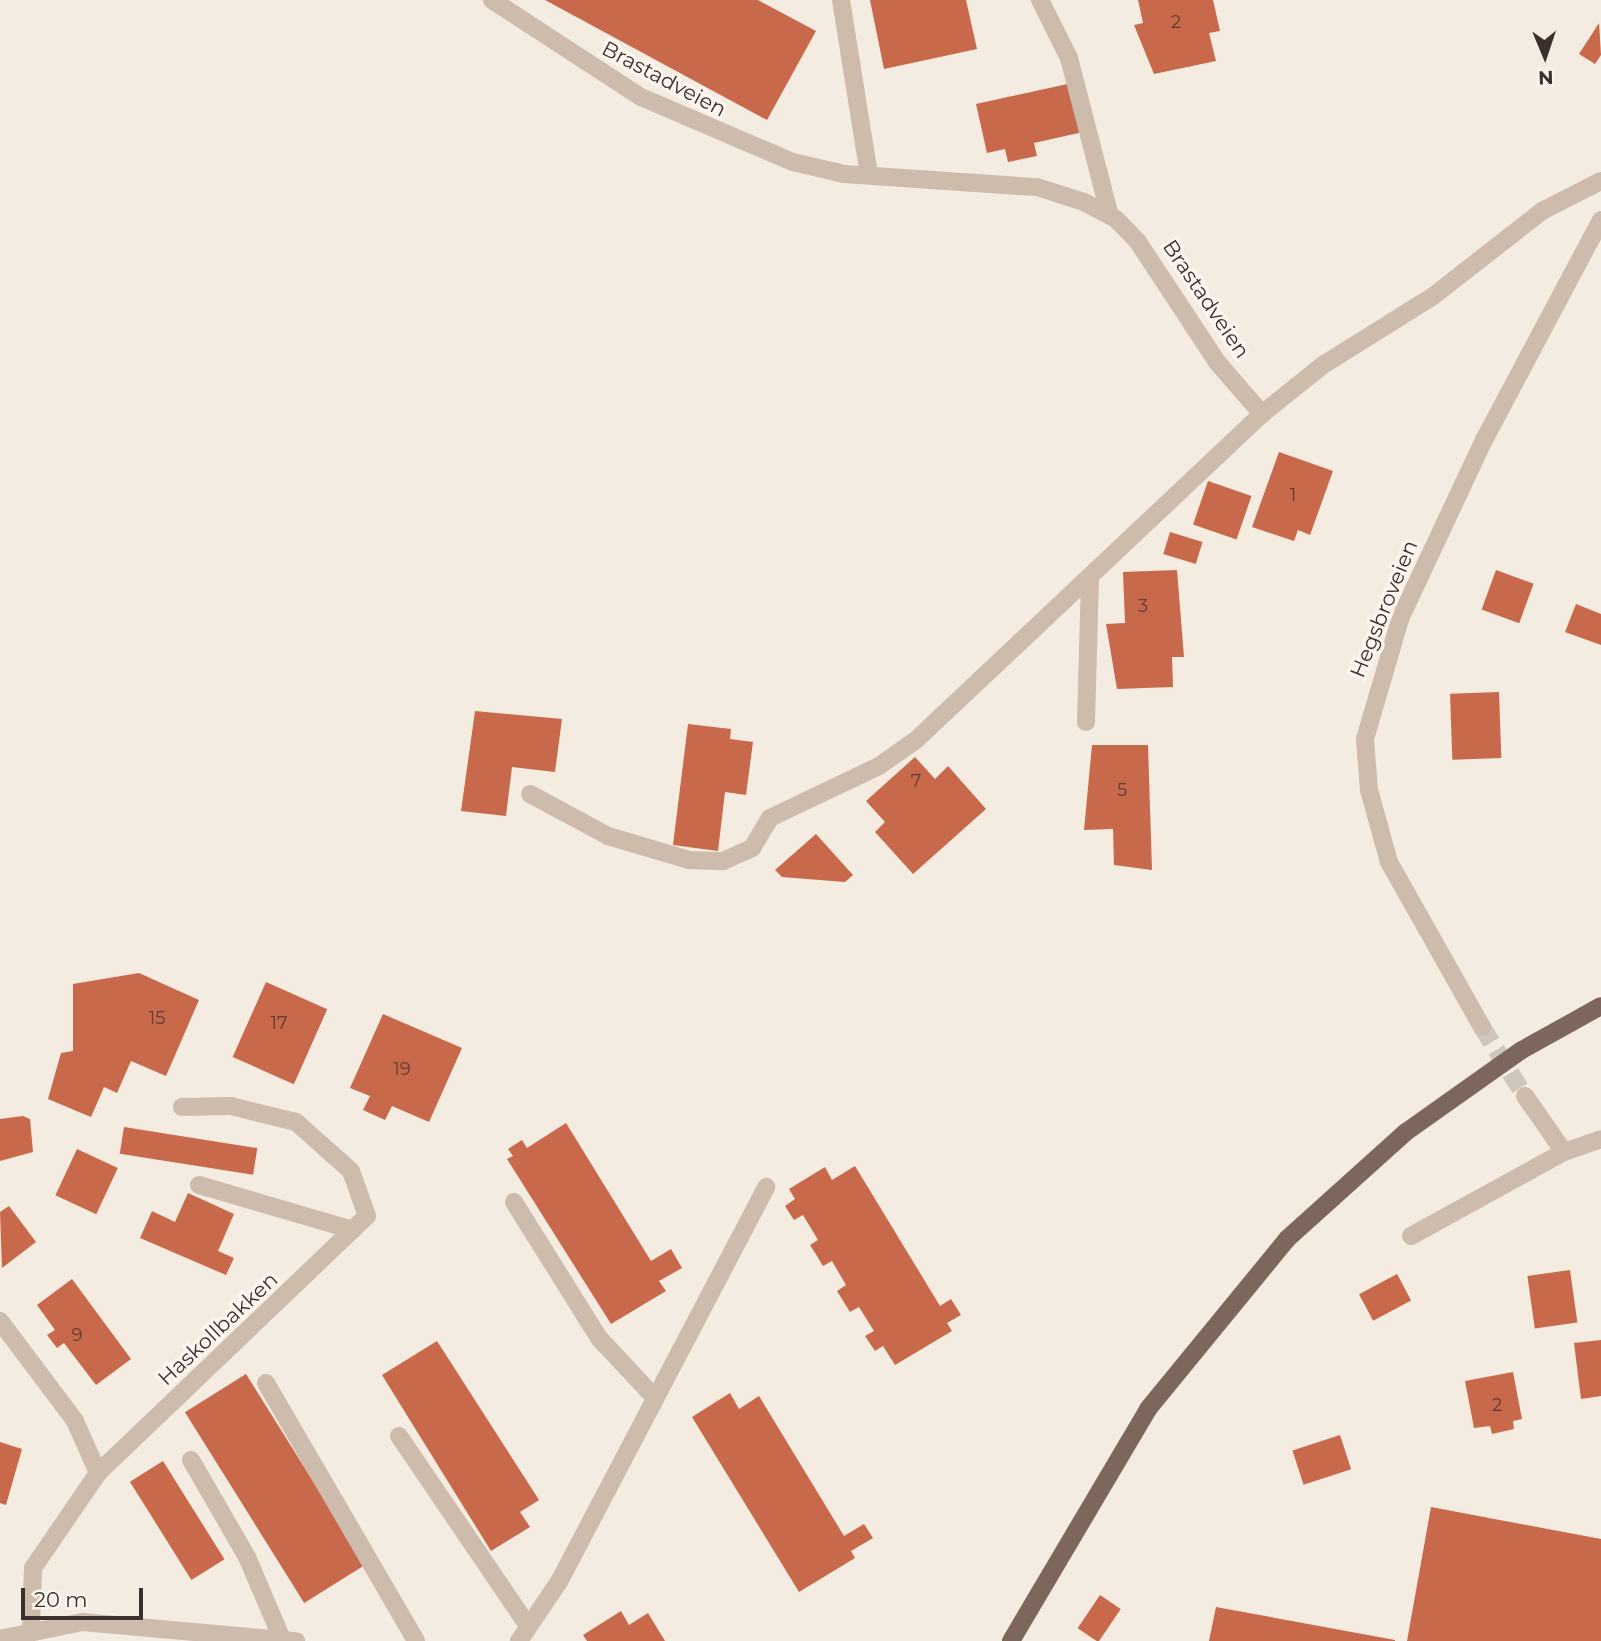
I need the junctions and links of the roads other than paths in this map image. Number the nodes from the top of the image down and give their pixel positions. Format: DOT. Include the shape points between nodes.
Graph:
graph roads {
  1 [pos="492,0"];
  2 [pos="841,0"];
  3 [pos="1040,0"];
  4 [pos="869,175"];
  5 [pos="1601,181"];
  6 [pos="1110,216"];
  7 [pos="1601,220"];
  8 [pos="1262,414"];
  9 [pos="1090,576"];
  10 [pos="1086,722"];
  11 [pos="530,794"];
  12 [pos="1601,1006"];
  13 [pos="1482,1027"];
  14 [pos="1525,1096"];
  15 [pos="182,1107"];
  16 [pos="1601,1139"];
  17 [pos="1564,1152"];
  18 [pos="199,1185"];
  19 [pos="766,1187"];
  20 [pos="514,1202"];
  21 [pos="353,1230"];
  22 [pos="1411,1236"];
  23 [pos="0,1321"];
  24 [pos="266,1383"];
  25 [pos="655,1398"];
  26 [pos="399,1436"];
  27 [pos="191,1460"];
  28 [pos="98,1473"];
  29 [pos="31,1629"];
  30 [pos="524,1634"];
  31 [pos="0,1639"];
  32 [pos="289,1640"];
  33 [pos="416,1641"];
  34 [pos="1011,1641"];
  1 -- 4 [label="street, Brastadveien" via="641,97 713,133 793,162"];
  2 -- 4 [label="street"];
  3 -- 6 [label="street" via="1069,58"];
  4 -- 6 [label="street, Brastadveien" via="1037,187"];
  5 -- 8 [label="street" via="1542,211 1432,297 1323,365"];
  6 -- 8 [label="street, Brastadveien" via="1145,250 1217,362"];
  7 -- 13 [label="street, Hegsbroveien" via="1484,440 1400,619 1365,739 1369,790 1389,862"];
  8 -- 9 [label="street"];
  9 -- 10 [label="street"];
  9 -- 11 [label="street" via="916,740 879,766 770,817 752,848 723,860 689,860 608,836"];
  12 -- 34 [label="main road" via="1522,1050 1415,1125 1287,1239 1148,1409"];
  14 -- 17 [label="street"];
  15 -- 21 [label="street, Haskollbakken" via="232,1106 296,1122 351,1171 367,1216"];
  16 -- 17 [label="street"];
  17 -- 22 [label="street"];
  18 -- 21 [label="street"];
  19 -- 25 [label="street"];
  20 -- 25 [label="street" via="599,1338"];
  21 -- 28 [label="street, Haskollbakken"];
  23 -- 28 [label="street" via="75,1421"];
  24 -- 33 [label="street"];
  25 -- 30 [label="street" via="561,1580"];
  26 -- 30 [label="street"];
  27 -- 32 [label="street"];
  28 -- 29 [label="street, Haskollbakken" via="33,1568"];
  29 -- 31 [label="street"];
  29 -- 32 [label="street" via="129,1623"];
}
